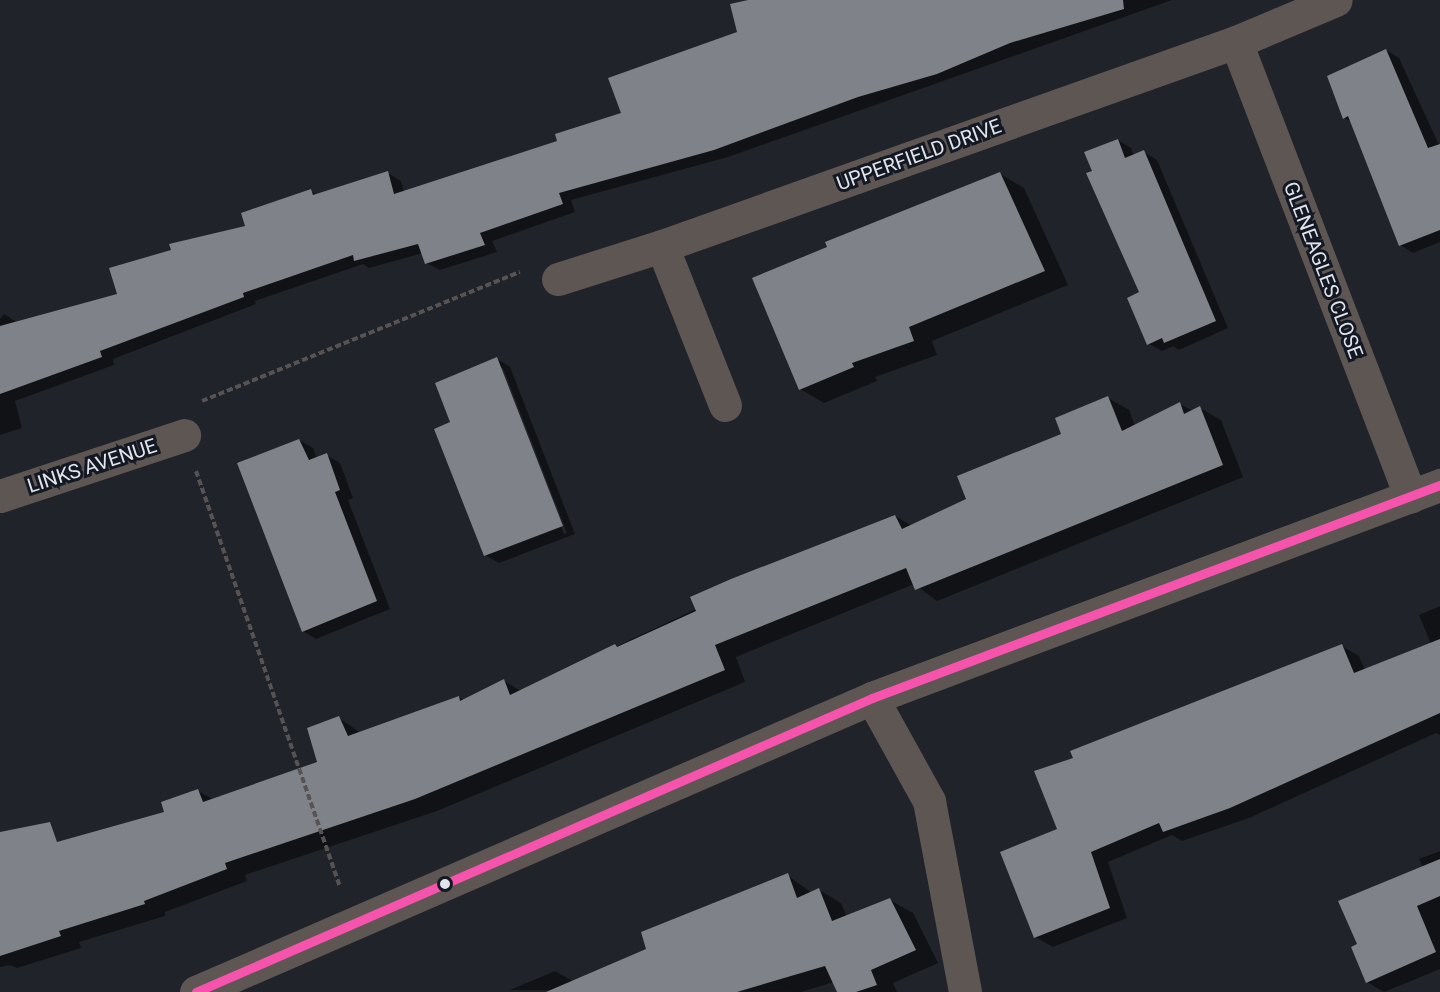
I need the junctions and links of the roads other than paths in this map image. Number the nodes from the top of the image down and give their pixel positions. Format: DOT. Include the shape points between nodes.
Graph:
graph roads {
  1 [pos="1336,0"];
  2 [pos="1236,42"];
  3 [pos="662,246"];
  4 [pos="558,279"];
  5 [pos="725,405"];
  6 [pos="184,435"];
  7 [pos="1425,491"];
  8 [pos="0,496"];
  9 [pos="872,698"];
  10 [pos="196,992"];
  11 [pos="965,992"];
  1 -- 2 [label="street, UPPERFIELD DRIVE"];
  2 -- 3 [label="street, UPPERFIELD DRIVE"];
  2 -- 7 [label="street, GLENEAGLES CLOSE"];
  3 -- 4 [label="street, UPPERFIELD DRIVE"];
  3 -- 5 [label="street"];
  6 -- 8 [label="street, LINKS AVENUE"];
  7 -- 9 [label="street"];
  9 -- 10 [label="street"];
  9 -- 11 [label="street" via="929,801"];
}
